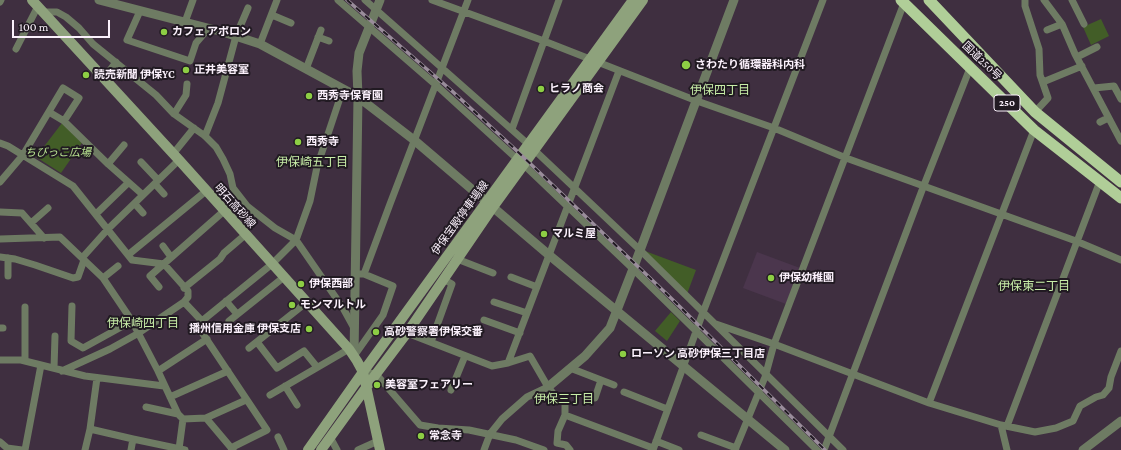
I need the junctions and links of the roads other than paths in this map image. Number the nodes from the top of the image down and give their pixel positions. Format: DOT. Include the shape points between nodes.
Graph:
graph roads {
  1 [pos="193,0"];
  2 [pos="277,0"];
  3 [pos="338,0"];
  4 [pos="365,0"];
  5 [pos="380,0"];
  6 [pos="432,0"];
  7 [pos="468,0"];
  8 [pos="560,0"];
  9 [pos="633,0"];
  10 [pos="643,0"];
  11 [pos="734,0"];
  12 [pos="823,0"];
  13 [pos="929,0"];
  14 [pos="1025,0"];
  15 [pos="1044,0"];
  16 [pos="1072,0"];
  17 [pos="103,1"];
  18 [pos="902,2"];
  19 [pos="38,6"];
  20 [pos="248,8"];
  21 [pos="376,9"];
  22 [pos="140,11"];
  23 [pos="464,12"];
  24 [pos="272,15"];
  25 [pos="184,22"];
  26 [pos="290,23"];
  27 [pos="1062,24"];
  28 [pos="1084,24"];
  29 [pos="370,26"];
  30 [pos="208,29"];
  31 [pos="1047,30"];
  32 [pos="236,36"];
  33 [pos="329,40"];
  34 [pos="544,41"];
  35 [pos="260,44"];
  36 [pos="1097,47"];
  37 [pos="16,49"];
  38 [pos="1077,57"];
  39 [pos="594,60"];
  40 [pos="116,62"];
  41 [pos="1082,66"];
  42 [pos="442,67"];
  43 [pos="970,68"];
  44 [pos="306,69"];
  45 [pos="620,71"];
  46 [pos="104,78"];
  47 [pos="1043,82"];
  48 [pos="187,84"];
  49 [pos="436,85"];
  50 [pos="1094,88"];
  51 [pos="343,89"];
  52 [pos="358,97"];
  53 [pos="1121,99"];
  54 [pos="697,101"];
  55 [pos="49,112"];
  56 [pos="1035,112"];
  57 [pos="174,114"];
  58 [pos="1108,118"];
  59 [pos="64,121"];
  60 [pos="1100,122"];
  61 [pos="194,128"];
  62 [pos="774,128"];
  63 [pos="512,129"];
  64 [pos="1034,130"];
  65 [pos="205,136"];
  66 [pos="414,140"];
  67 [pos="1121,141"];
  68 [pos="0,143"];
  69 [pos="124,145"];
  70 [pos="532,147"];
  71 [pos="23,155"];
  72 [pos="176,157"];
  73 [pos="846,158"];
  74 [pos="141,162"];
  75 [pos="521,162"];
  76 [pos="108,164"];
  77 [pos="1100,181"];
  78 [pos="0,182"];
  79 [pos="156,182"];
  80 [pos="1121,182"];
  81 [pos="128,183"];
  82 [pos="924,185"];
  83 [pos="575,188"];
  84 [pos="206,191"];
  85 [pos="164,194"];
  86 [pos="143,195"];
  87 [pos="1121,198"];
  88 [pos="135,204"];
  89 [pos="490,204"];
  90 [pos="568,207"];
  91 [pos="48,208"];
  92 [pos="224,211"];
  93 [pos="0,212"];
  94 [pos="143,213"];
  95 [pos="96,214"];
  96 [pos="1001,214"];
  97 [pos="31,223"];
  98 [pos="108,229"];
  99 [pos="245,235"];
  100 [pos="44,238"];
  101 [pos="0,239"];
  102 [pos="296,240"];
  103 [pos="1076,240"];
  104 [pos="163,246"];
  105 [pos="640,250"];
  106 [pos="128,255"];
  107 [pos="549,255"];
  108 [pos="172,257"];
  109 [pos="4,258"];
  110 [pos="83,259"];
  111 [pos="457,259"];
  112 [pos="1121,260"];
  113 [pos="164,264"];
  114 [pos="272,264"];
  115 [pos="118,266"];
  116 [pos="633,269"];
  117 [pos="493,273"];
  118 [pos="360,274"];
  119 [pos="8,276"];
  120 [pos="284,276"];
  121 [pos="511,276"];
  122 [pos="103,278"];
  123 [pos="443,279"];
  124 [pos="159,286"];
  125 [pos="537,287"];
  126 [pos="184,288"];
  127 [pos="226,301"];
  128 [pos="184,302"];
  129 [pos="307,302"];
  130 [pos="494,302"];
  131 [pos="72,306"];
  132 [pos="26,307"];
  133 [pos="617,310"];
  134 [pos="527,313"];
  135 [pos="703,313"];
  136 [pos="237,314"];
  137 [pos="489,319"];
  138 [pos="201,320"];
  139 [pos="132,321"];
  140 [pos="229,321"];
  141 [pos="712,323"];
  142 [pos="354,328"];
  143 [pos="696,331"];
  144 [pos="139,333"];
  145 [pos="407,333"];
  146 [pos="520,333"];
  147 [pos="55,336"];
  148 [pos="207,339"];
  149 [pos="257,342"];
  150 [pos="431,342"];
  151 [pos="774,344"];
  152 [pos="250,348"];
  153 [pos="1121,351"];
  154 [pos="351,353"];
  155 [pos="465,356"];
  156 [pos="0,360"];
  157 [pos="25,361"];
  158 [pos="508,363"];
  159 [pos="41,365"];
  160 [pos="684,366"];
  161 [pos="317,367"];
  162 [pos="54,368"];
  163 [pos="570,368"];
  164 [pos="62,371"];
  165 [pos="158,371"];
  166 [pos="228,371"];
  167 [pos="362,372"];
  168 [pos="376,374"];
  169 [pos="766,374"];
  170 [pos="852,375"];
  171 [pos="98,378"];
  172 [pos="601,380"];
  173 [pos="164,386"];
  174 [pos="285,386"];
  175 [pos="614,386"];
  176 [pos="366,387"];
  177 [pos="548,387"];
  178 [pos="451,390"];
  179 [pos="624,392"];
  180 [pos="758,392"];
  181 [pos="270,395"];
  182 [pos="170,397"];
  183 [pos="595,398"];
  184 [pos="246,400"];
  185 [pos="929,403"];
  186 [pos="296,405"];
  187 [pos="146,407"];
  188 [pos="667,409"];
  189 [pos="565,415"];
  190 [pos="180,417"];
  191 [pos="206,418"];
  192 [pos="747,418"];
  193 [pos="1121,421"];
  194 [pos="1004,426"];
  195 [pos="90,429"];
  196 [pos="490,434"];
  197 [pos="701,435"];
  198 [pos="278,436"];
  199 [pos="829,436"];
  200 [pos="330,437"];
  201 [pos="133,440"];
  202 [pos="0,442"];
  203 [pos="379,446"];
  204 [pos="654,446"];
  205 [pos="182,449"];
  206 [pos="232,449"];
  207 [pos="736,449"];
  208 [pos="23,450"];
  209 [pos="85,450"];
  210 [pos="131,450"];
  211 [pos="284,450"];
  212 [pos="308,450"];
  213 [pos="321,450"];
  214 [pos="337,450"];
  215 [pos="358,450"];
  216 [pos="484,450"];
  217 [pos="544,450"];
  218 [pos="570,450"];
  219 [pos="679,450"];
  220 [pos="785,450"];
  221 [pos="817,450"];
  222 [pos="824,450"];
  223 [pos="843,450"];
  224 [pos="1007,450"];
  225 [pos="1083,450"];
  1 -- 25 [label="street"];
  2 -- 24 [label="street"];
  3 -- 29 [label="street"];
  4 -- 21 [label="street"];
  5 -- 21 [label="street"];
  6 -- 23 [label="street"];
  7 -- 23 [label="street"];
  8 -- 34 [label="street"];
  9 -- 39 [label="main road, 伊保宝殿停車場線"];
  10 -- 39 [label="main road, 伊保宝殿停車場線"];
  11 -- 54 [label="street"];
  12 -- 62 [label="street"];
  13 -- 56 [label="highway, 国道250号 / 250"];
  14 -- 47 [label="street" via="1039,49 1040,75"];
  15 -- 27 [label="street"];
  16 -- 28 [label="street"];
  17 -- 22 [label="street"];
  18 -- 43 [label="highway, 国道250号 / 250"];
  18 -- 73 [label="street"];
  19 -- 37 [label="street" via="23,43"];
  19 -- 40 [label="street" via="66,17"];
  19 -- 46 [label="main road, 明石高砂線"];
  20 -- 32 [label="street"];
  21 -- 29 [label="street"];
  21 -- 42 [label="street"];
  22 -- 25 [label="street"];
  22 -- 30 [label="street" via="127,40 190,61 196,43"];
  23 -- 34 [label="street"];
  23 -- 42 [label="street"];
  24 -- 26 [label="street"];
  24 -- 35 [label="street"];
  25 -- 30 [label="street"];
  27 -- 31 [label="street"];
  27 -- 38 [label="street"];
  29 -- 49 [label="street"];
  29 -- 52 [label="street" via="359,55"];
  30 -- 32 [label="street"];
  32 -- 35 [label="street"];
  32 -- 65 [label="street" via="218,103"];
  33 -- 44 [label="street" via="319,33"];
  34 -- 39 [label="street"];
  34 -- 63 [label="street"];
  35 -- 44 [label="street"];
  36 -- 38 [label="street"];
  38 -- 41 [label="street"];
  39 -- 45 [label="street"];
  39 -- 70 [label="main road, 伊保宝殿停車場線"];
  40 -- 46 [label="street"];
  40 -- 57 [label="street" via="156,95"];
  41 -- 47 [label="street"];
  41 -- 50 [label="street"];
  42 -- 49 [label="street"];
  42 -- 63 [label="street"];
  43 -- 64 [label="highway, 国道250号 / 250"];
  43 -- 82 [label="street"];
  44 -- 51 [label="street"];
  45 -- 54 [label="street"];
  45 -- 83 [label="street"];
  46 -- 72 [label="main road, 明石高砂線"];
  47 -- 56 [label="street" via="1048,98"];
  48 -- 57 [label="street" via="186,95"];
  49 -- 66 [label="street"];
  49 -- 75 [label="street"];
  50 -- 53 [label="street" via="1114,86"];
  50 -- 58 [label="street"];
  51 -- 52 [label="street"];
  51 -- 102 [label="street"];
  52 -- 66 [label="street"];
  52 -- 118 [label="street"];
  54 -- 62 [label="street"];
  54 -- 105 [label="street"];
  55 -- 59 [label="street"];
  55 -- 59 [label="street" via="63,88 79,98"];
  55 -- 71 [label="street"];
  56 -- 80 [label="highway, 国道250号 / 250"];
  57 -- 61 [label="street"];
  58 -- 60 [label="street"];
  58 -- 67 [label="street"];
  59 -- 76 [label="street"];
  61 -- 65 [label="street"];
  61 -- 72 [label="street"];
  62 -- 73 [label="street"];
  62 -- 135 [label="street"];
  63 -- 70 [label="street"];
  64 -- 77 [label="highway, 国道250号 / 250"];
  64 -- 96 [label="street"];
  65 -- 102 [label="street" via="216,147 230,174 233,188 247,206 275,228"];
  66 -- 89 [label="street"];
  66 -- 118 [label="street"];
  68 -- 71 [label="street"];
  69 -- 76 [label="street"];
  70 -- 75 [label="main road, 伊保宝殿停車場線"];
  70 -- 83 [label="street"];
  71 -- 78 [label="street"];
  71 -- 95 [label="street" via="73,186"];
  72 -- 79 [label="street"];
  72 -- 84 [label="main road, 明石高砂線"];
  73 -- 82 [label="street"];
  73 -- 151 [label="street"];
  74 -- 79 [label="street"];
  75 -- 89 [label="main road, 伊保宝殿停車場線"];
  75 -- 90 [label="street"];
  76 -- 81 [label="street"];
  77 -- 87 [label="highway, 国道250号 / 250"];
  77 -- 103 [label="street"];
  79 -- 85 [label="street"];
  79 -- 86 [label="street"];
  81 -- 86 [label="street"];
  81 -- 95 [label="street"];
  82 -- 96 [label="street"];
  82 -- 170 [label="street"];
  83 -- 90 [label="street"];
  83 -- 105 [label="street"];
  84 -- 92 [label="main road, 明石高砂線"];
  84 -- 106 [label="street"];
  86 -- 88 [label="street"];
  88 -- 94 [label="street"];
  88 -- 98 [label="street"];
  89 -- 107 [label="street"];
  89 -- 111 [label="main road, 伊保宝殿停車場線"];
  89 -- 167 [label="main road, 伊保宝殿停車場線"];
  90 -- 107 [label="street"];
  90 -- 116 [label="street"];
  91 -- 97 [label="street"];
  92 -- 99 [label="main road, 明石高砂線"];
  92 -- 108 [label="street"];
  93 -- 97 [label="street" via="22,213"];
  95 -- 98 [label="street"];
  96 -- 103 [label="street"];
  96 -- 185 [label="street"];
  97 -- 100 [label="street"];
  98 -- 106 [label="street"];
  98 -- 110 [label="street"];
  99 -- 114 [label="main road, 明石高砂線"];
  99 -- 126 [label="street"];
  100 -- 101 [label="street"];
  100 -- 110 [label="street" via="60,237"];
  102 -- 114 [label="street"];
  102 -- 142 [label="street"];
  103 -- 112 [label="street"];
  103 -- 194 [label="street"];
  104 -- 108 [label="street"];
  105 -- 116 [label="street"];
  105 -- 135 [label="street"];
  106 -- 113 [label="street" via="132,260"];
  107 -- 125 [label="street"];
  107 -- 133 [label="street"];
  108 -- 113 [label="street"];
  109 -- 110 [label="street" via="37,265 73,278 78,277"];
  109 -- 119 [label="street"];
  110 -- 122 [label="street"];
  111 -- 117 [label="street"];
  111 -- 123 [label="main road, 伊保宝殿停車場線"];
  113 -- 124 [label="street" via="150,276"];
  113 -- 126 [label="street"];
  114 -- 120 [label="main road, 明石高砂線"];
  114 -- 127 [label="street"];
  115 -- 122 [label="street"];
  116 -- 133 [label="street"];
  116 -- 143 [label="street"];
  118 -- 142 [label="street"];
  118 -- 154 [label="street" via="393,286 383,315"];
  120 -- 129 [label="main road, 明石高砂線"];
  120 -- 136 [label="street"];
  121 -- 125 [label="street"];
  122 -- 139 [label="street"];
  123 -- 145 [label="main road, 伊保宝殿停車場線"];
  123 -- 150 [label="street" via="452,284"];
  125 -- 134 [label="street"];
  126 -- 128 [label="street" via="188,291 188,297"];
  127 -- 136 [label="street"];
  127 -- 138 [label="street"];
  128 -- 138 [label="street"];
  128 -- 144 [label="street"];
  129 -- 149 [label="street"];
  129 -- 154 [label="main road, 明石高砂線"];
  130 -- 134 [label="street"];
  131 -- 139 [label="street" via="72,341 83,348"];
  132 -- 157 [label="street"];
  133 -- 160 [label="street"];
  133 -- 163 [label="street" via="610,328 585,356"];
  134 -- 146 [label="street"];
  135 -- 141 [label="street"];
  135 -- 143 [label="street"];
  136 -- 140 [label="street"];
  137 -- 146 [label="street"];
  138 -- 148 [label="street" via="197,325"];
  139 -- 144 [label="street"];
  141 -- 151 [label="street"];
  141 -- 169 [label="street"];
  142 -- 154 [label="street"];
  143 -- 160 [label="street"];
  143 -- 180 [label="street"];
  144 -- 164 [label="street"];
  144 -- 165 [label="street"];
  145 -- 150 [label="street"];
  145 -- 168 [label="main road, 伊保宝殿停車場線"];
  146 -- 158 [label="street"];
  147 -- 162 [label="street"];
  148 -- 165 [label="street"];
  148 -- 166 [label="street"];
  149 -- 152 [label="street"];
  149 -- 161 [label="street" via="277,368 304,351"];
  150 -- 155 [label="street"];
  151 -- 169 [label="street"];
  151 -- 170 [label="street"];
  153 -- 194 [label="street" via="1109,388 1104,395 1080,406 1073,421 1035,432"];
  154 -- 161 [label="street"];
  154 -- 167 [label="main road, 明石高砂線"];
  155 -- 158 [label="street" via="492,366"];
  155 -- 178 [label="street"];
  156 -- 157 [label="street"];
  157 -- 159 [label="street"];
  158 -- 177 [label="street" via="530,356"];
  159 -- 162 [label="street"];
  159 -- 208 [label="street"];
  160 -- 188 [label="street"];
  160 -- 192 [label="street"];
  161 -- 174 [label="street"];
  162 -- 164 [label="street"];
  163 -- 172 [label="street"];
  163 -- 177 [label="street"];
  164 -- 171 [label="street"];
  165 -- 173 [label="street"];
  166 -- 182 [label="street"];
  166 -- 184 [label="street"];
  167 -- 168 [label="street"];
  167 -- 176 [label="main road, 明石高砂線"];
  167 -- 212 [label="main road, 伊保宝殿停車場線"];
  168 -- 176 [label="main road, 伊保宝殿停車場線"];
  168 -- 196 [label="street" via="420,425"];
  169 -- 180 [label="street"];
  169 -- 199 [label="street"];
  170 -- 185 [label="street"];
  170 -- 199 [label="street"];
  171 -- 173 [label="street"];
  171 -- 195 [label="street"];
  172 -- 175 [label="street"];
  172 -- 183 [label="street"];
  173 -- 182 [label="street"];
  174 -- 181 [label="street"];
  174 -- 186 [label="street"];
  176 -- 200 [label="main road, 伊保宝殿停車場線"];
  176 -- 203 [label="main road, 明石高砂線"];
  177 -- 189 [label="street" via="565,403"];
  177 -- 196 [label="street" via="527,397 502,419"];
  179 -- 188 [label="street"];
  180 -- 192 [label="street"];
  180 -- 221 [label="street"];
  182 -- 190 [label="street"];
  184 -- 191 [label="street"];
  184 -- 206 [label="street" via="267,430"];
  185 -- 194 [label="street"];
  187 -- 190 [label="street"];
  188 -- 204 [label="street"];
  189 -- 204 [label="street"];
  189 -- 218 [label="street" via="556,443 566,445"];
  190 -- 191 [label="street"];
  190 -- 205 [label="street"];
  191 -- 206 [label="street"];
  192 -- 207 [label="street"];
  192 -- 220 [label="street"];
  193 -- 225 [label="street"];
  194 -- 224 [label="street"];
  195 -- 201 [label="street"];
  195 -- 209 [label="street"];
  196 -- 216 [label="street"];
  196 -- 217 [label="street" via="528,443"];
  197 -- 207 [label="street"];
  198 -- 211 [label="street"];
  199 -- 222 [label="street"];
  199 -- 223 [label="street"];
  200 -- 213 [label="main road, 伊保宝殿停車場線"];
  200 -- 214 [label="street"];
  201 -- 205 [label="street"];
  201 -- 210 [label="street"];
  202 -- 208 [label="street" via="7,448"];
  203 -- 215 [label="street"];
  204 -- 219 [label="street"];
}
